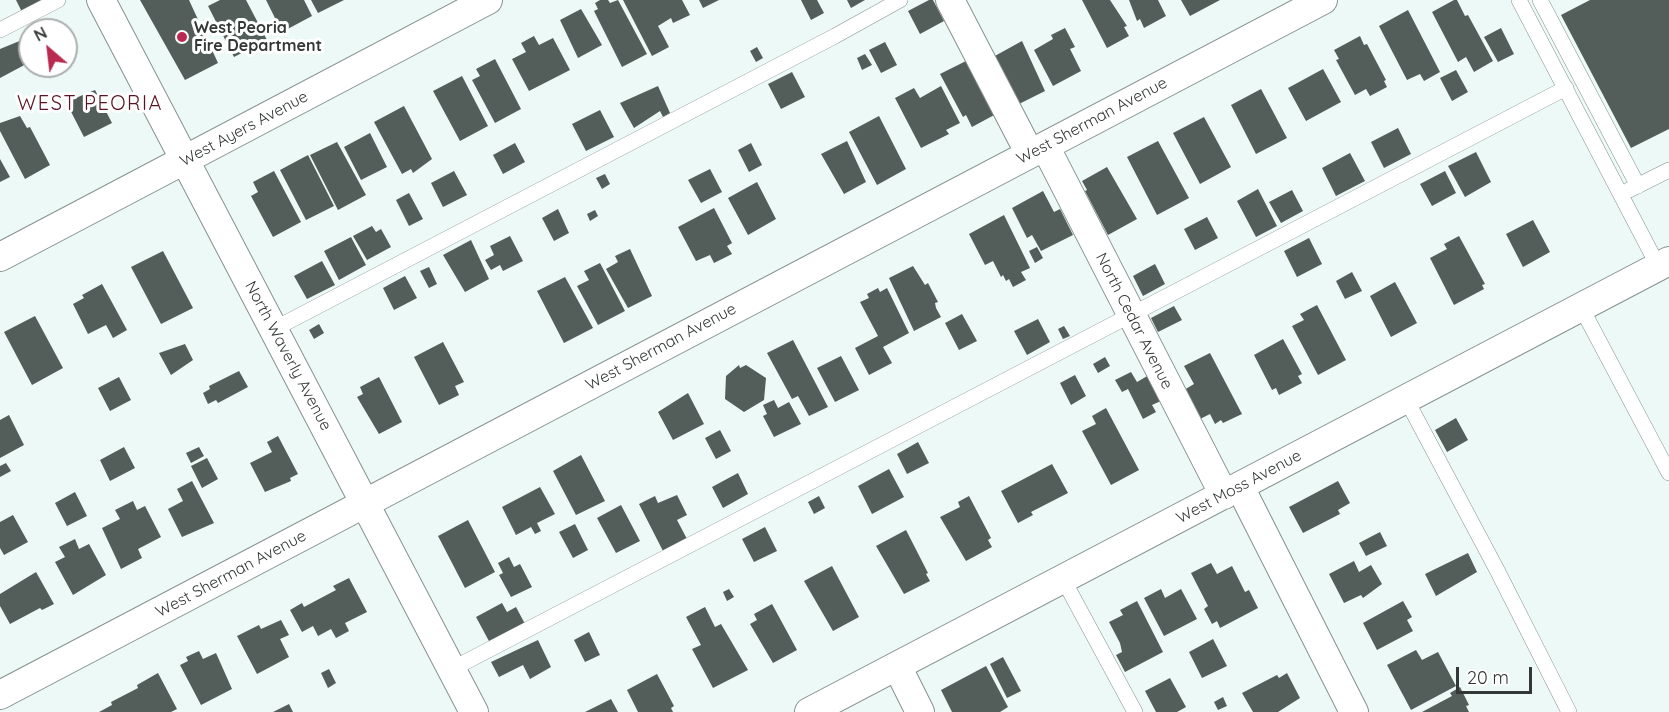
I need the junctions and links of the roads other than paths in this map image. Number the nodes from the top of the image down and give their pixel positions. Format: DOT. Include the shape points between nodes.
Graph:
graph roads {
  1 [pos="58,0"];
  2 [pos="101,0"];
  3 [pos="488,0"];
  4 [pos="900,0"];
  5 [pos="950,0"];
  6 [pos="1323,0"];
  7 [pos="1519,0"];
  8 [pos="1540,0"];
  9 [pos="0,30"];
  10 [pos="1566,88"];
  11 [pos="1037,150"];
  12 [pos="185,160"];
  13 [pos="1669,170"];
  14 [pos="1638,186"];
  15 [pos="1621,194"];
  16 [pos="0,257"];
  17 [pos="1664,264"];
  18 [pos="1581,307"];
  19 [pos="1131,315"];
  20 [pos="274,328"];
  21 [pos="1406,399"];
  22 [pos="1669,472"];
  23 [pos="1232,491"];
  24 [pos="366,503"];
  25 [pos="1063,579"];
  26 [pos="897,666"];
  27 [pos="452,669"];
  28 [pos="0,695"];
  29 [pos="474,712"];
  30 [pos="809,712"];
  31 [pos="920,712"];
  32 [pos="1135,712"];
  33 [pos="1354,712"];
  34 [pos="1569,712"];
  1 -- 9 [label="lane"];
  2 -- 12 [label="street, North Waverly Avenue"];
  3 -- 12 [label="street, West Ayers Avenue"];
  4 -- 20 [label="lane"];
  5 -- 11 [label="street, North Cedar Avenue"];
  6 -- 11 [label="street, West Sherman Avenue"];
  7 -- 10 [label="lane"];
  8 -- 14 [label="lane"];
  10 -- 15 [label="lane"];
  10 -- 19 [label="lane"];
  11 -- 19 [label="street, North Cedar Avenue"];
  11 -- 24 [label="street, West Sherman Avenue"];
  12 -- 16 [label="street, West Ayers Avenue"];
  12 -- 20 [label="street, North Waverly Avenue"];
  13 -- 14 [label="lane"];
  14 -- 15 [label="lane"];
  15 -- 17 [label="lane"];
  17 -- 18 [label="street, West Moss Avenue"];
  18 -- 21 [label="street, West Moss Avenue"];
  18 -- 22 [label="lane"];
  19 -- 23 [label="street, North Cedar Avenue"];
  19 -- 27 [label="lane"];
  20 -- 24 [label="street, North Waverly Avenue"];
  21 -- 23 [label="street, West Moss Avenue"];
  21 -- 34 [label="lane"];
  23 -- 25 [label="street, West Moss Avenue"];
  23 -- 33 [label="street, North Cedar Avenue"];
  24 -- 27 [label="street, North Waverly Avenue"];
  24 -- 28 [label="street, West Sherman Avenue"];
  25 -- 26 [label="street, West Moss Avenue"];
  25 -- 32 [label="lane"];
  26 -- 30 [label="street, West Moss Avenue"];
  26 -- 31 [label="street"];
  27 -- 29 [label="street, North Waverly Avenue"];
}
